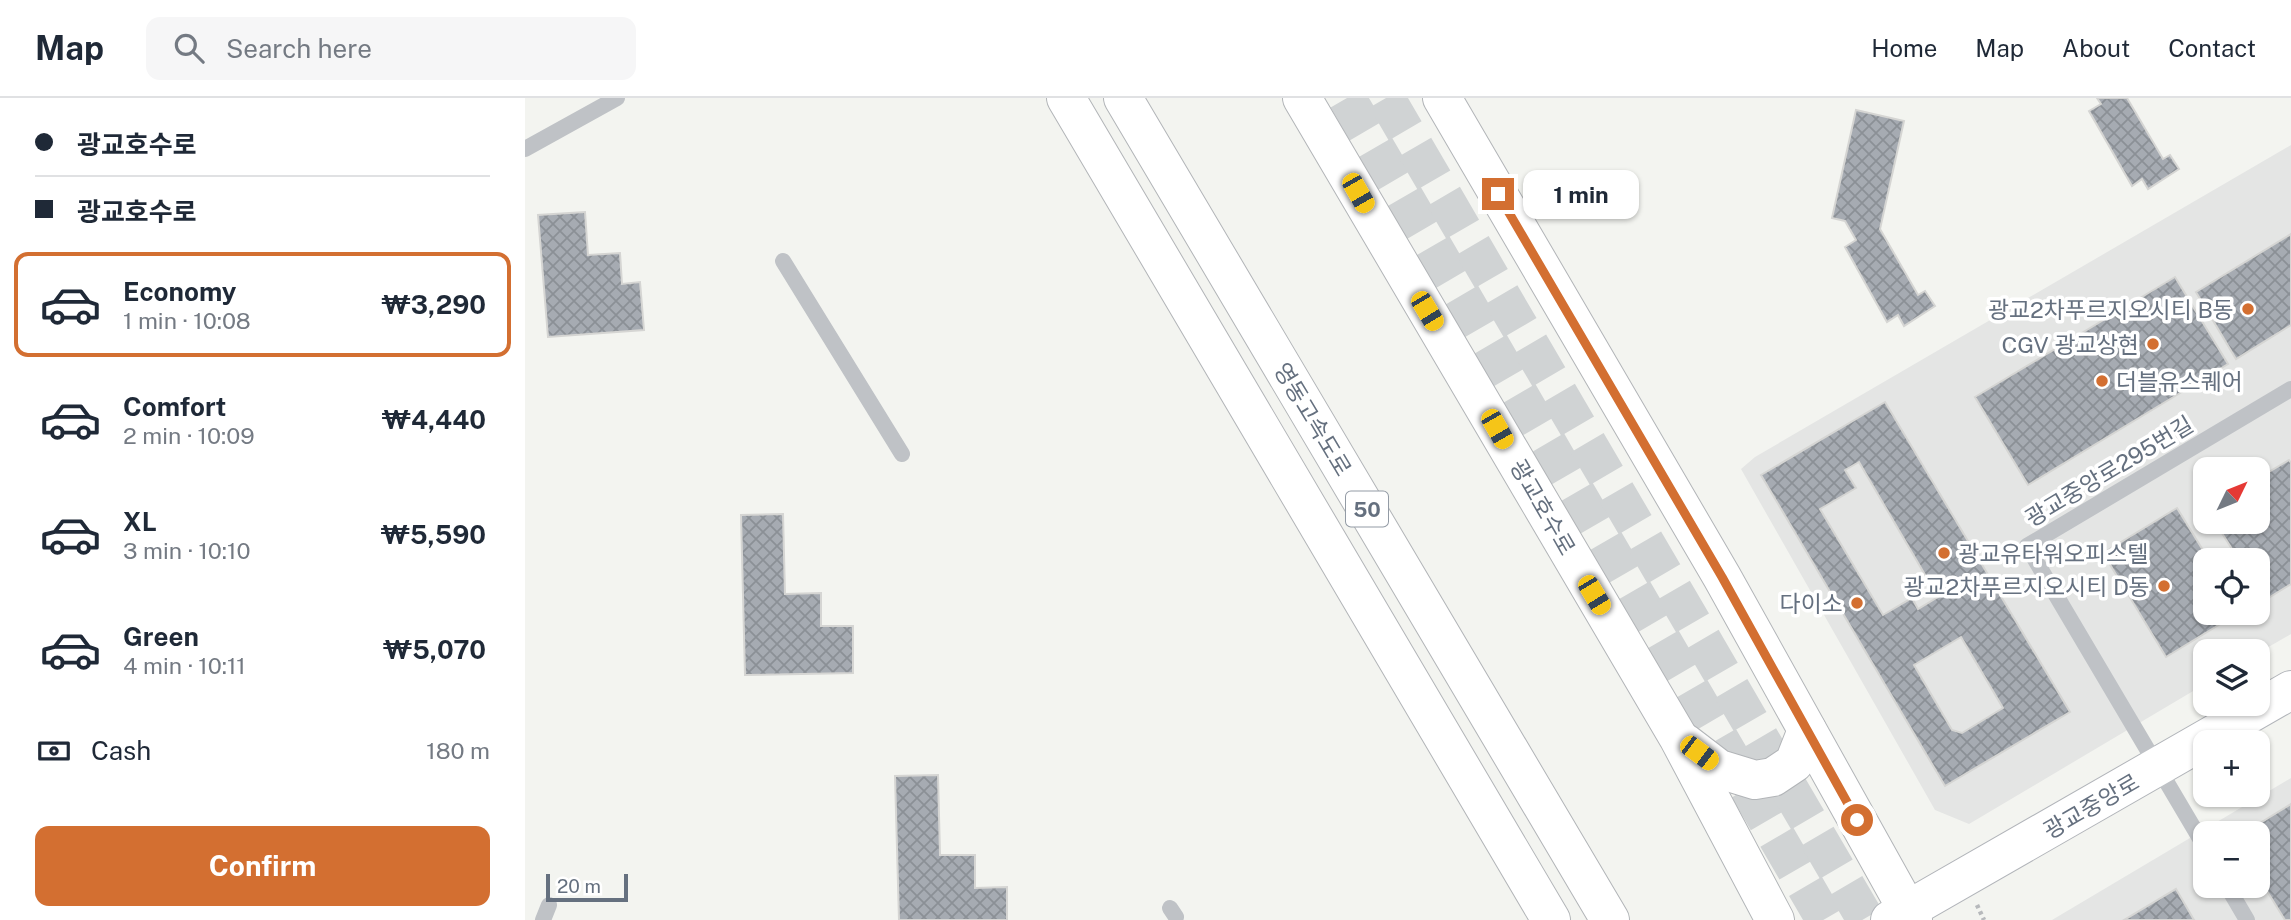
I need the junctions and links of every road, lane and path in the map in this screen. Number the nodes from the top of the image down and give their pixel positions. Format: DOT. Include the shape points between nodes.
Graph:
graph roads {
  1 [pos="617,98"];
  2 [pos="1066,98"];
  3 [pos="1123,98"];
  4 [pos="1302,98"];
  5 [pos="1442,98"];
  6 [pos="525,149"];
  7 [pos="783,261"];
  8 [pos="2291,389"];
  9 [pos="902,454"];
  10 [pos="2291,690"];
  11 [pos="1807,730"];
  12 [pos="1678,737"];
  13 [pos="2159,767"];
  14 [pos="2193,826"];
  15 [pos="2234,898"];
  16 [pos="1903,917"];
  17 [pos="1551,920"];
  18 [pos="1610,920"];
  19 [pos="1775,920"];
  20 [pos="2247,920"];
  1 -- 6 [label="lane"];
  2 -- 17 [label="main road, 50"];
  3 -- 18 [label="main road, 영동고속도로 / 50"];
  4 -- 12 [label="main road, 광교호수로"];
  5 -- 11 [label="main road"];
  7 -- 9 [label="lane"];
  8 -- 13 [label="lane, 광교중앙로295번길" via="2027,546"];
  10 -- 13 [label="main road, 광교중앙로"];
  11 -- 12 [label="main road" via="1794,763 1773,777 1755,780 1720,769"];
  11 -- 16 [label="main road"];
  12 -- 19 [label="main road, 광교호수로"];
  13 -- 14 [label="lane"];
  13 -- 16 [label="main road, 광교중앙로"];
  15 -- 20 [label="lane"];
}
